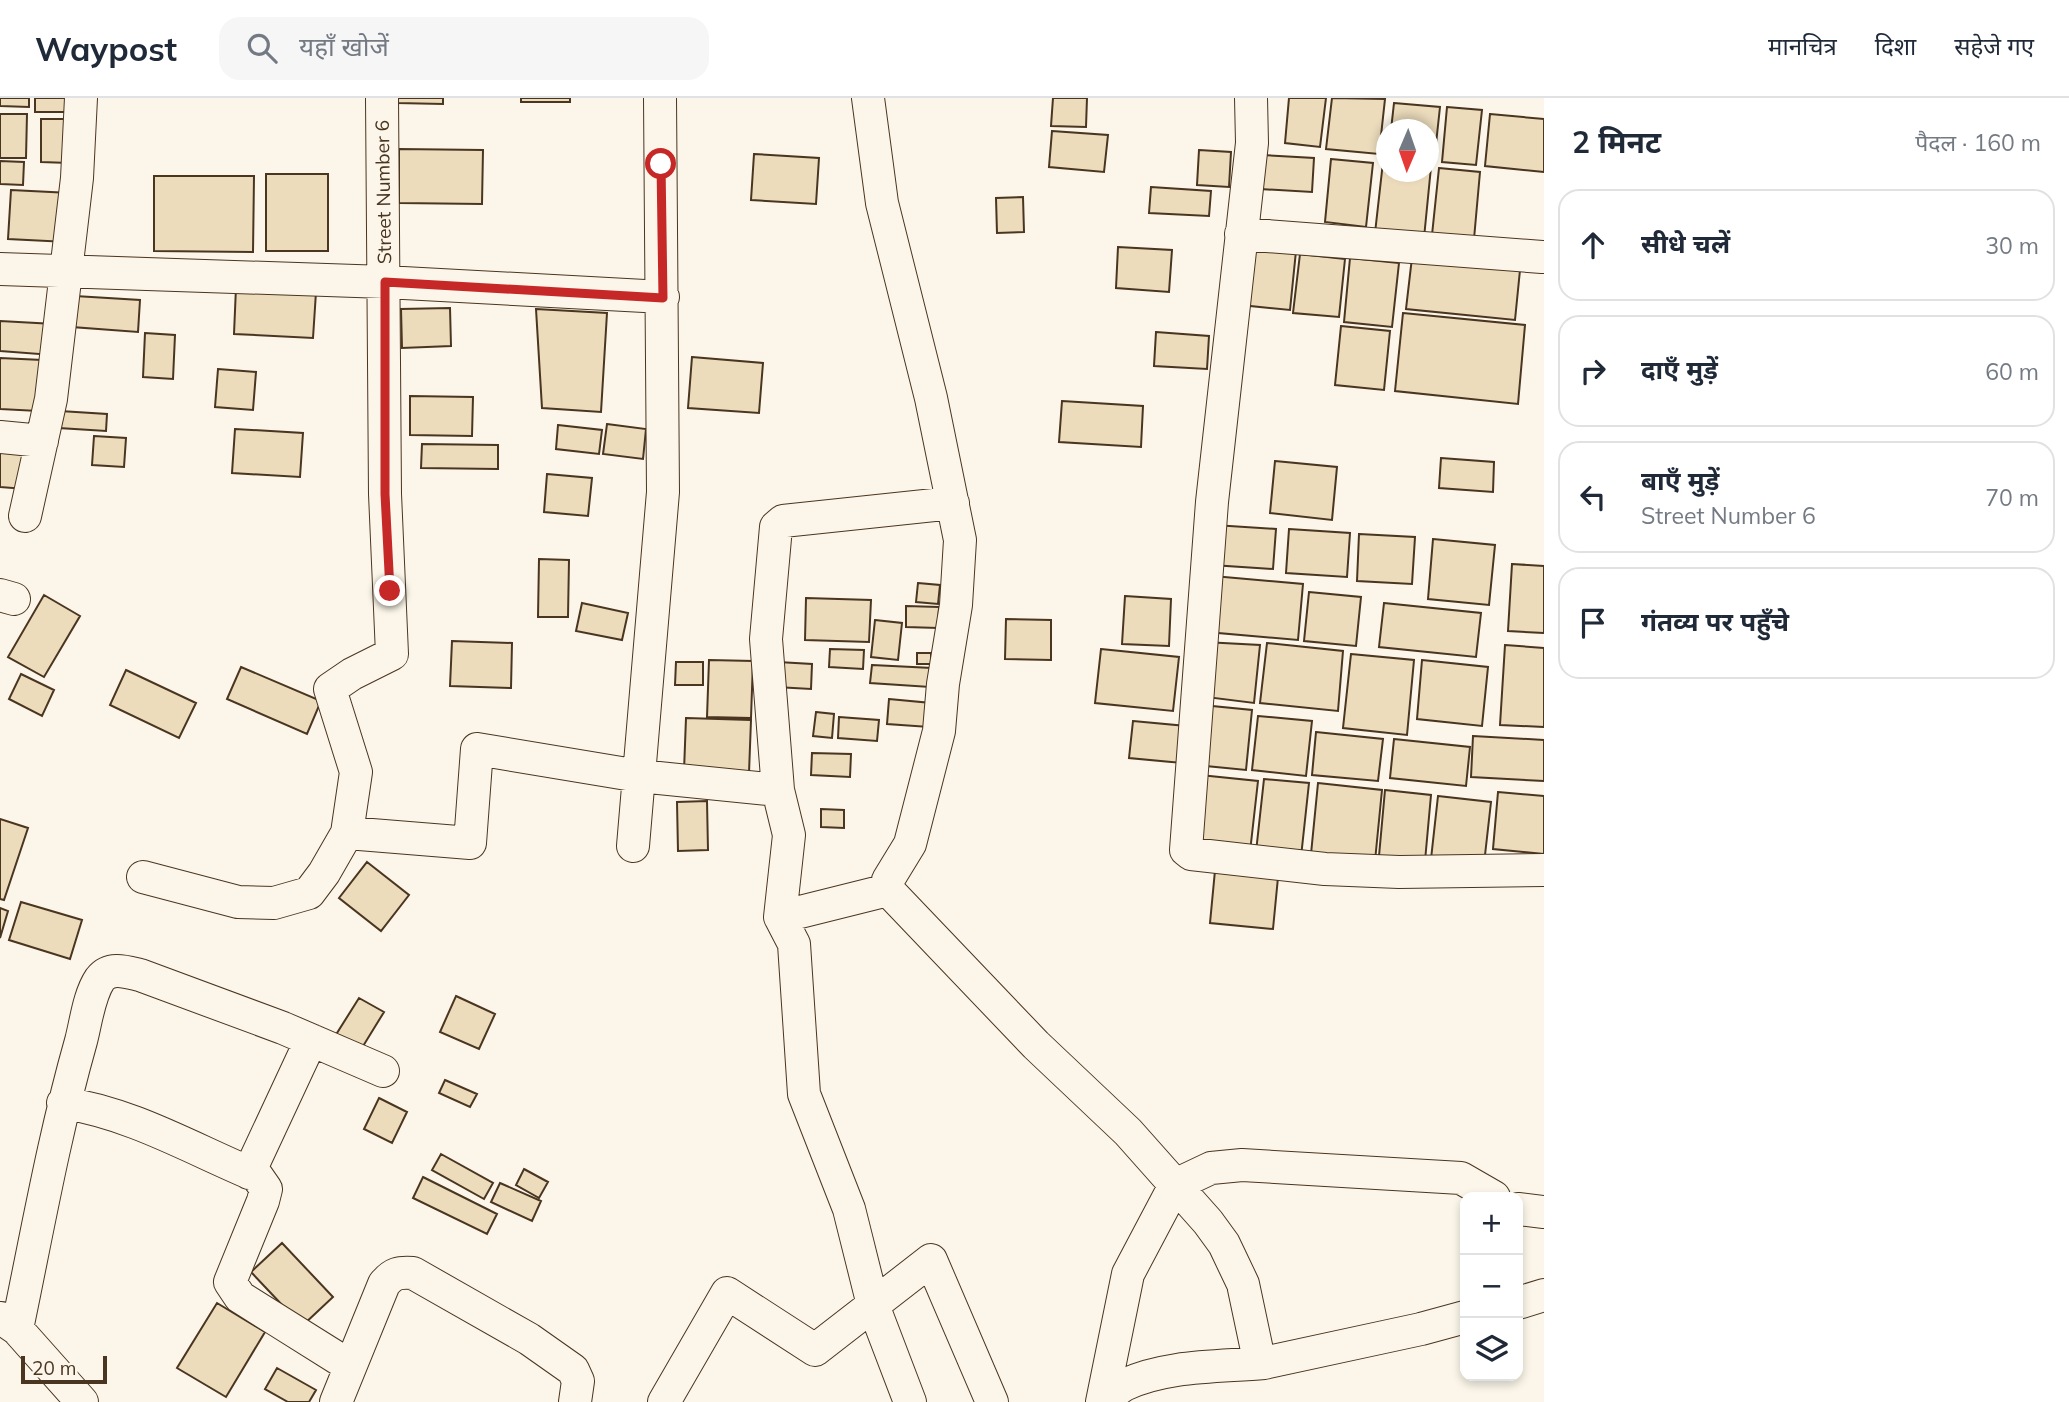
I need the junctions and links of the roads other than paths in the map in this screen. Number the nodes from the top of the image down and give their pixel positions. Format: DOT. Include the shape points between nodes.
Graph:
graph roads {
  1 [pos="81,98"];
  2 [pos="382,98"];
  3 [pos="660,98"];
  4 [pos="868,98"];
  5 [pos="1251,98"];
  6 [pos="1241,234"];
  7 [pos="1542,257"];
  8 [pos="0,269"];
  9 [pos="67,271"];
  10 [pos="385,282"];
  11 [pos="663,298"];
  12 [pos="0,437"];
  13 [pos="42,441"];
  14 [pos="953,503"];
  15 [pos="25,516"];
  16 [pos="639,776"];
  17 [pos="778,790"];
  18 [pos="346,833"];
  19 [pos="633,846"];
  20 [pos="1544,870"];
  21 [pos="143,877"];
  22 [pos="888,890"];
  23 [pos="780,917"];
  24 [pos="311,1040"];
  25 [pos="383,1071"];
  26 [pos="63,1103"];
  27 [pos="248,1173"];
  28 [pos="1175,1185"];
  29 [pos="1485,1192"];
  30 [pos="1523,1210"];
  31 [pos="1544,1213"];
  32 [pos="1544,1295"];
  33 [pos="1523,1301"];
  34 [pos="873,1305"];
  35 [pos="1461,1318"];
  36 [pos="9,1323"];
  37 [pos="1264,1363"];
  38 [pos="350,1366"];
  39 [pos="82,1402"];
  40 [pos="336,1402"];
  41 [pos="575,1402"];
  42 [pos="664,1402"];
  43 [pos="910,1402"];
  44 [pos="992,1402"];
  45 [pos="1102,1402"];
  1 -- 9 [label="street"];
  2 -- 10 [label="street, Street Number 6"];
  3 -- 11 [label="street"];
  4 -- 14 [label="street" via="881,203"];
  5 -- 6 [label="street" via="1252,143"];
  6 -- 7 [label="street"];
  6 -- 20 [label="street" via="1212,502 1186,850 1325,869"];
  8 -- 9 [label="street"];
  9 -- 10 [label="street"];
  9 -- 13 [label="street"];
  10 -- 11 [label="street"];
  10 -- 18 [label="street, Street Number 6" via="385,494 392,654 330,689 356,772"];
  11 -- 16 [label="street" via="663,492"];
  12 -- 13 [label="street"];
  13 -- 15 [label="street"];
  14 -- 17 [label="street" via="783,521 776,527 766,639"];
  14 -- 22 [label="street" via="960,563 939,731 910,844 888,880"];
  16 -- 17 [label="street"];
  16 -- 18 [label="street" via="477,750 470,843"];
  16 -- 19 [label="street"];
  17 -- 23 [label="street" via="789,835"];
  18 -- 21 [label="street" via="309,893 274,903 238,902"];
  22 -- 23 [label="street"];
  22 -- 28 [label="street"];
  23 -- 34 [label="street" via="794,944 804,1094 849,1209"];
  24 -- 25 [label="street"];
  24 -- 26 [label="street" via="140,975 109,972 100,979 93,998"];
  24 -- 27 [label="street"];
  26 -- 27 [label="street" via="143,1126"];
  26 -- 36 [label="street"];
  27 -- 38 [label="street" via="257,1176 266,1189 230,1282 240,1297"];
  28 -- 29 [label="street" via="1211,1168 1242,1165 1461,1178"];
  28 -- 37 [label="street" via="1235,1263 1258,1355"];
  28 -- 45 [label="street" via="1128,1274"];
  30 -- 31 [label="street"];
  32 -- 33 [label="street"];
  34 -- 42 [label="street" via="815,1350 727,1293"];
  34 -- 43 [label="street"];
  34 -- 44 [label="street" via="931,1260"];
  35 -- 37 [label="street"];
  36 -- 39 [label="street"];
  37 -- 45 [label="street" via="1163,1373 1123,1385"];
  38 -- 40 [label="street"];
  38 -- 41 [label="street" via="384,1283 391,1275 413,1273 529,1339 573,1370 578,1381"];
}
